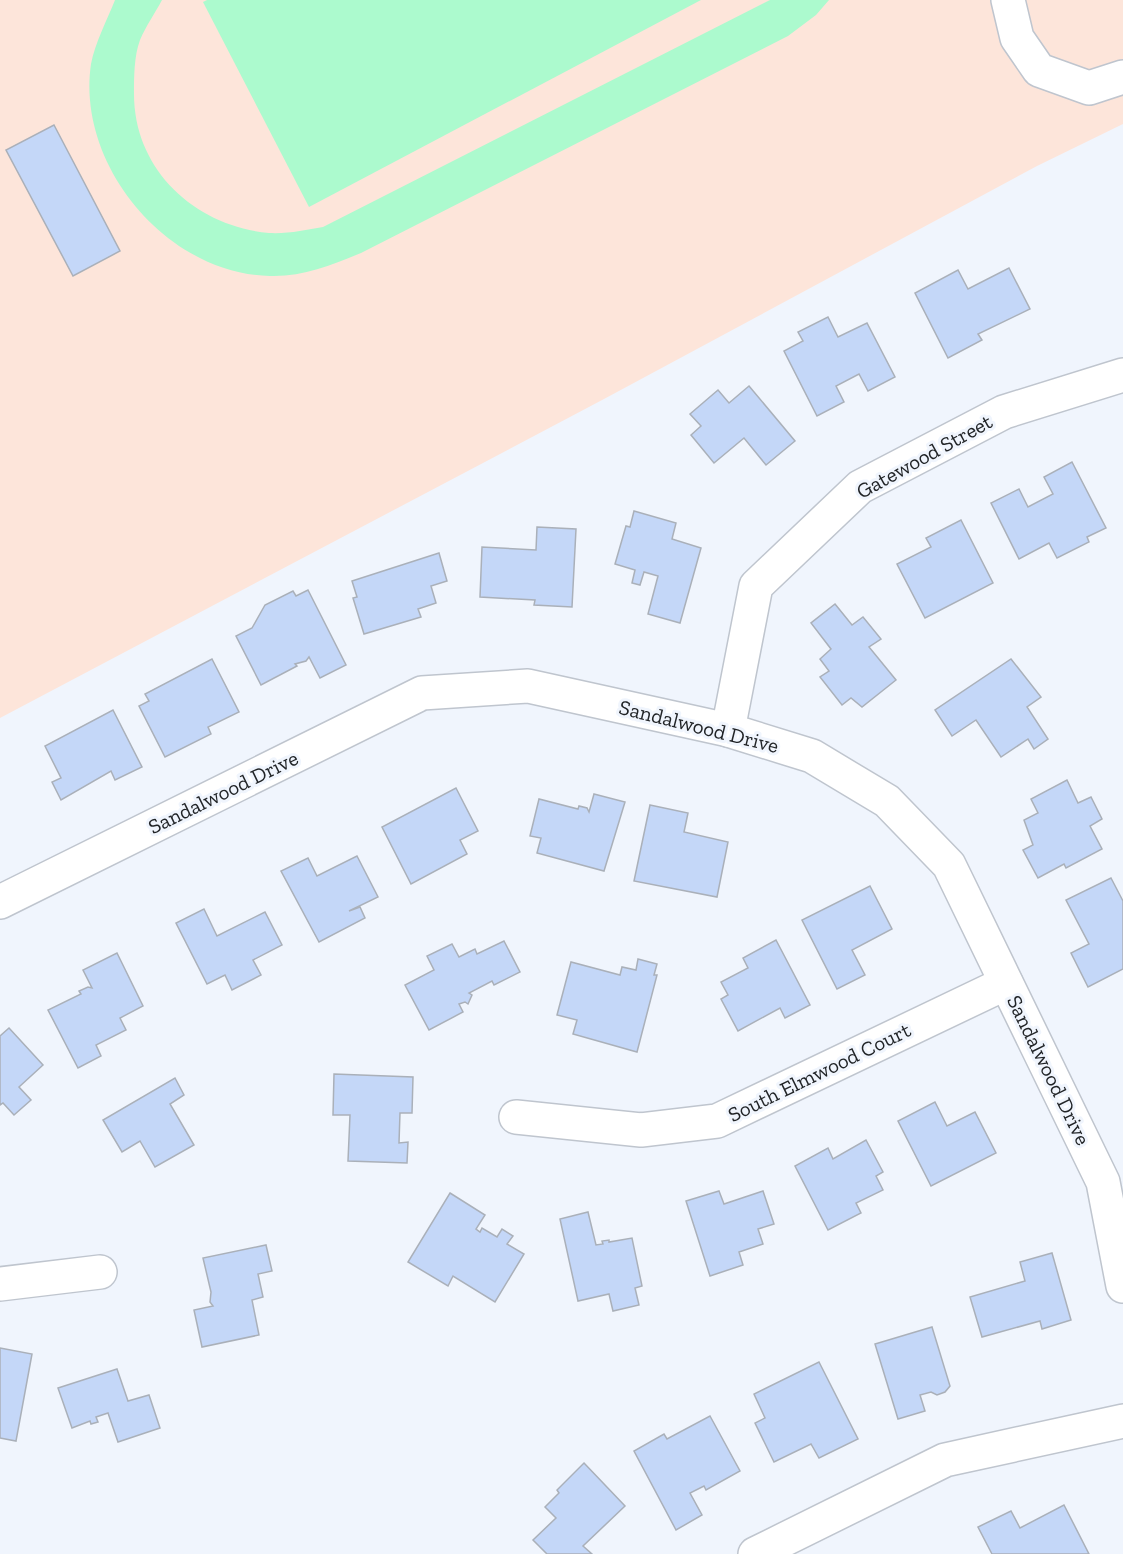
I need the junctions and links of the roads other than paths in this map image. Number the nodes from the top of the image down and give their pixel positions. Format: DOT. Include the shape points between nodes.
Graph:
graph roads {
  1 [pos="1008,0"];
  2 [pos="1123,77"];
  3 [pos="1123,375"];
  4 [pos="728,730"];
  5 [pos="0,902"];
  6 [pos="1006,983"];
  7 [pos="516,1118"];
  8 [pos="100,1272"];
  9 [pos="0,1284"];
  10 [pos="1123,1286"];
  11 [pos="1123,1421"];
  12 [pos="755,1554"];
  1 -- 2 [label="street" via="1017,38 1039,70 1089,87"];
  3 -- 4 [label="street, Gatewood Street" via="1004,412 860,487 756,586"];
  4 -- 5 [label="street, Sandalwood Drive" via="528,686 422,693"];
  4 -- 6 [label="street, Sandalwood Drive" via="812,756 887,801 949,865"];
  6 -- 7 [label="street, South Elmwood Court" via="717,1121 640,1130"];
  6 -- 10 [label="street, Sandalwood Drive" via="1103,1182"];
  8 -- 9 [label="street"];
  11 -- 12 [label="street" via="945,1460"];
}
